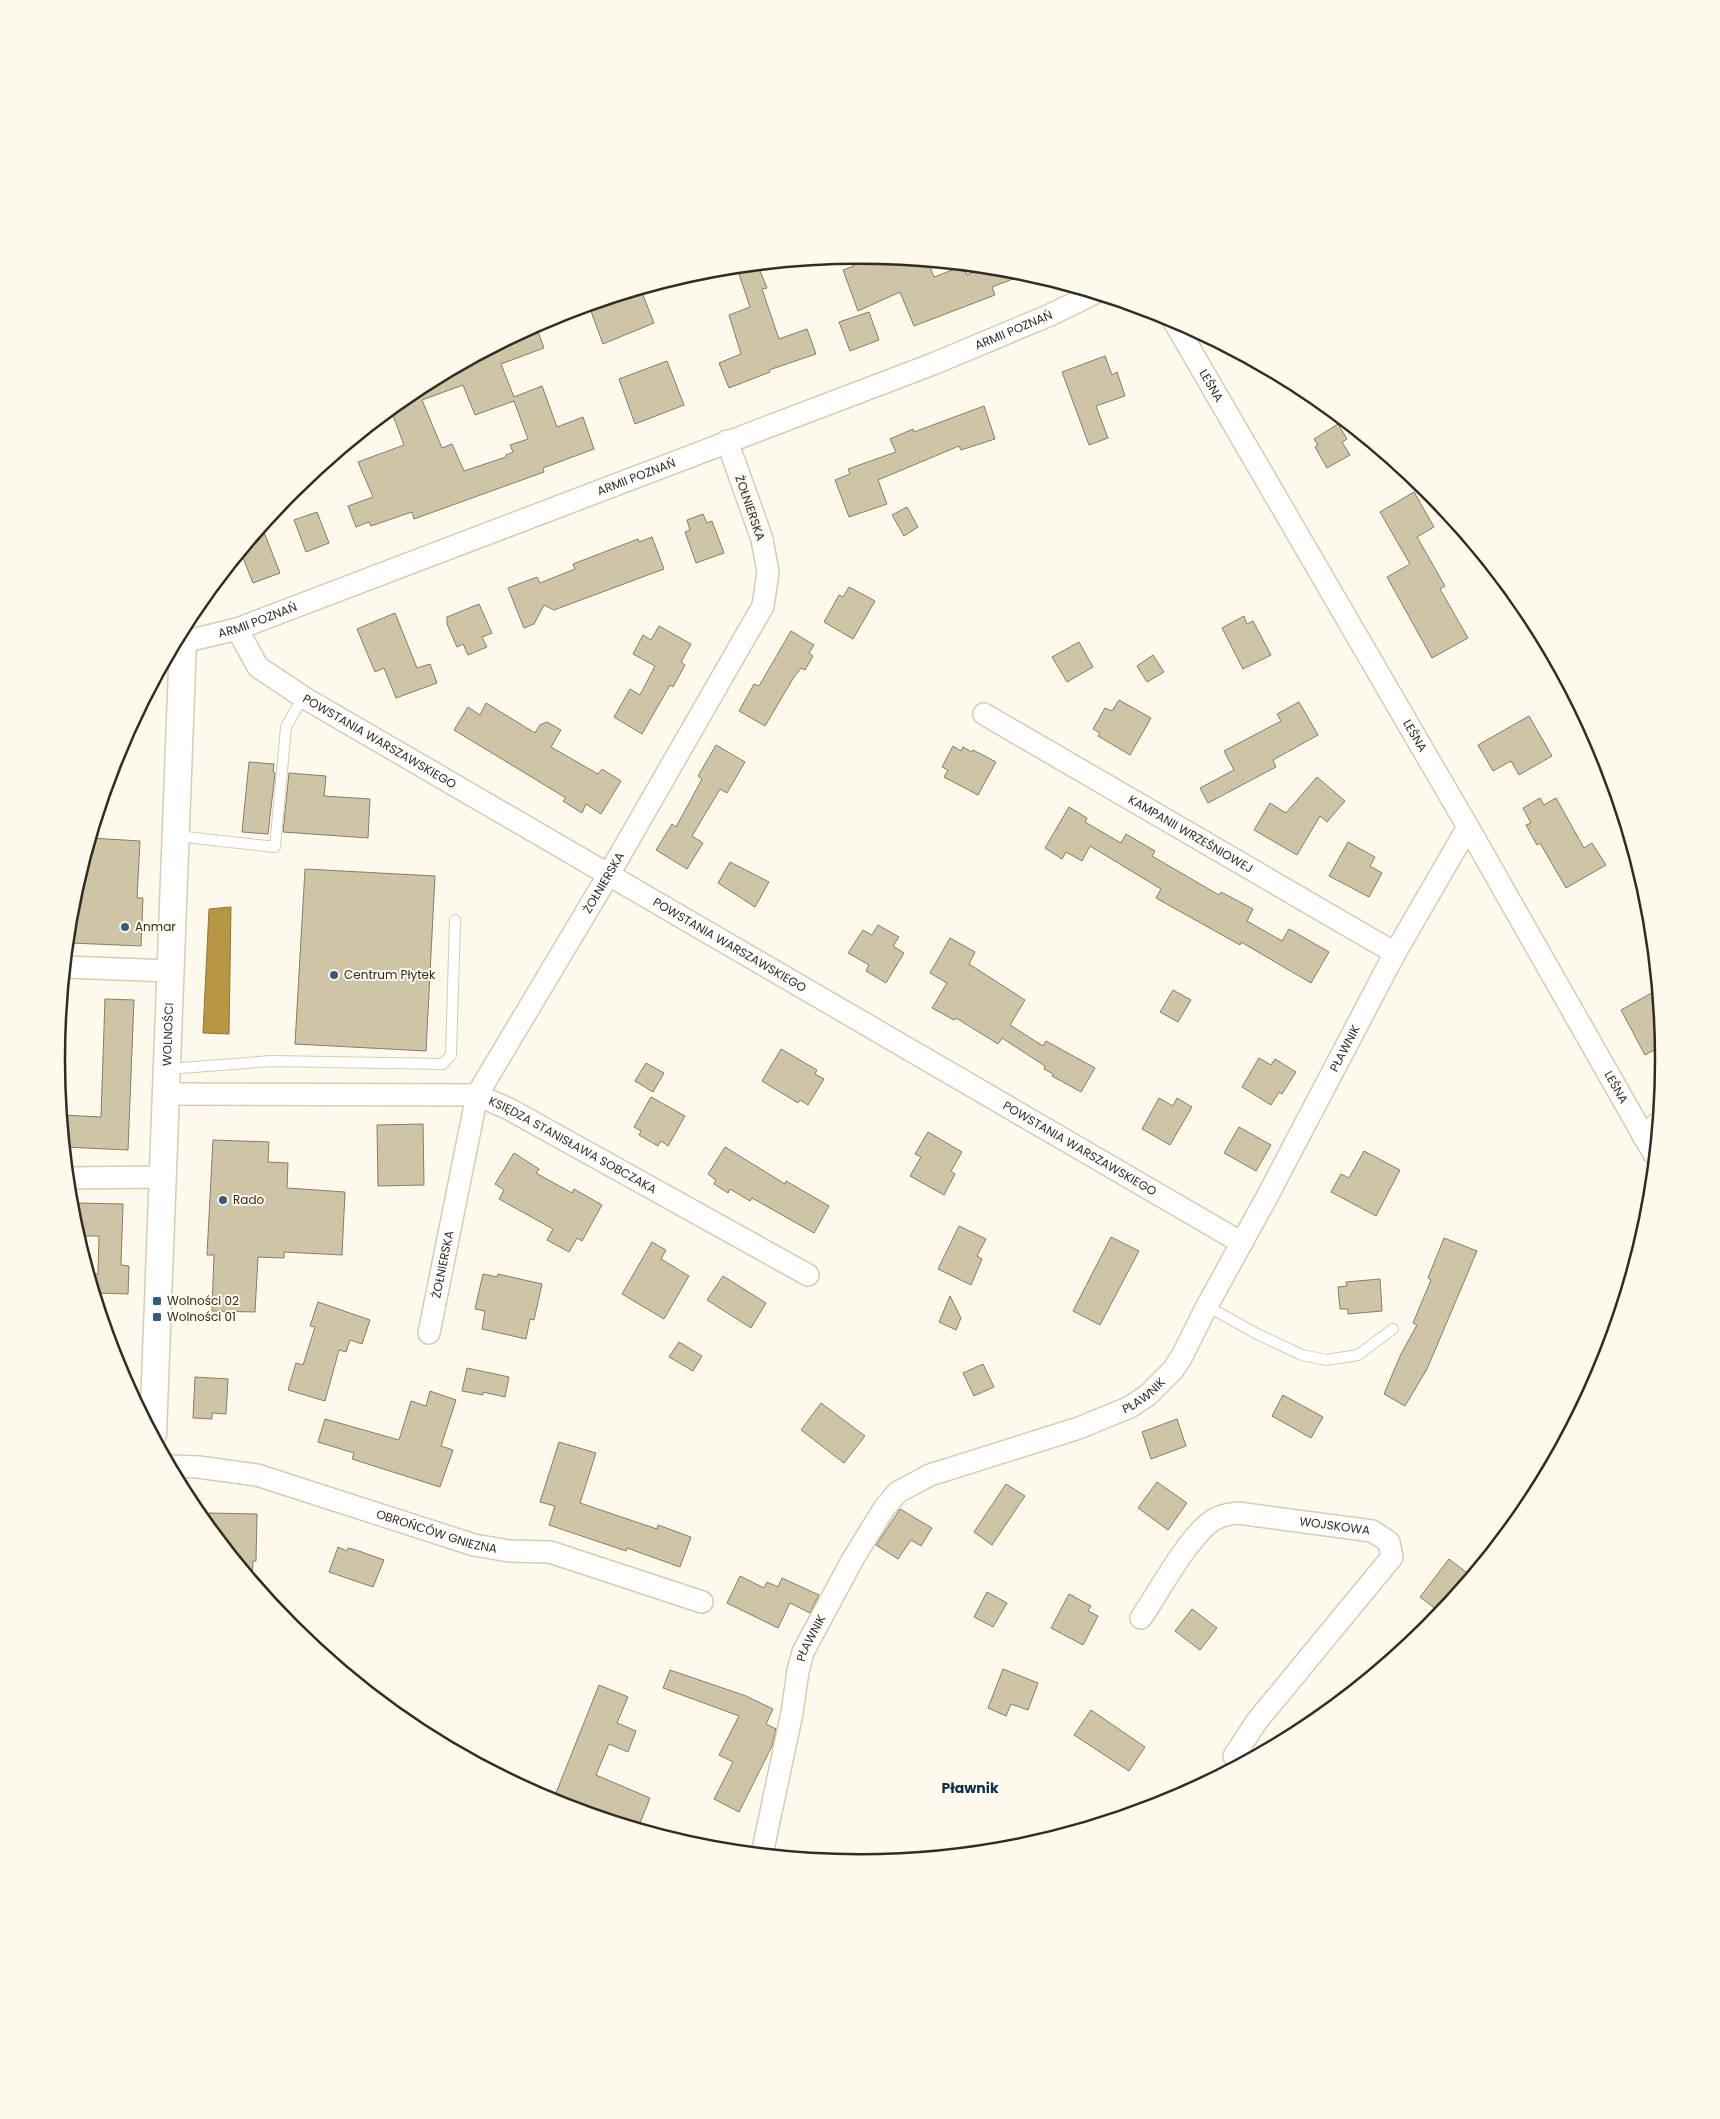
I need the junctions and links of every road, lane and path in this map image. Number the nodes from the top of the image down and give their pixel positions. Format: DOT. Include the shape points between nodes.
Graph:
graph roads {
  1 [pos="1085,298"];
  2 [pos="1180,332"];
  3 [pos="727,441"];
  4 [pos="237,629"];
  5 [pos="186,639"];
  6 [pos="179,651"];
  7 [pos="303,697"];
  8 [pos="984,714"];
  9 [pos="1468,827"];
  10 [pos="176,836"];
  11 [pos="610,874"];
  12 [pos="455,920"];
  13 [pos="1395,953"];
  14 [pos="71,968"];
  15 [pos="170,971"];
  16 [pos="167,1082"];
  17 [pos="477,1095"];
  18 [pos="1650,1129"];
  19 [pos="162,1177"];
  20 [pos="74,1178"];
  21 [pos="1242,1243"];
  22 [pos="808,1275"];
  23 [pos="1207,1306"];
  24 [pos="1393,1329"];
  25 [pos="429,1334"];
  26 [pos="154,1424"];
  27 [pos="178,1466"];
  28 [pos="702,1602"];
  29 [pos="1141,1618"];
  30 [pos="1237,1759"];
  31 [pos="763,1849"];
  1 -- 3 [label="street, ARMII POZNAŃ" via="933,364"];
  2 -- 9 [label="street, LEŚNA"];
  3 -- 4 [label="street, ARMII POZNAŃ"];
  3 -- 11 [label="street, ŻOŁNIERSKA" via="762,539 768,572 763,606"];
  4 -- 5 [label="street, ARMII POZNAŃ"];
  4 -- 7 [label="street, POWSTANIA WARSZAWSKIEGO" via="258,667"];
  6 -- 10 [label="street, WOLNOŚCI"];
  7 -- 10 [label="lane" via="286,727 275,847"];
  7 -- 11 [label="street, POWSTANIA WARSZAWSKIEGO"];
  8 -- 13 [label="street, KAMPANII WRZEŚNIOWEJ"];
  9 -- 13 [label="street, PŁAWNIK"];
  9 -- 18 [label="street, LEŚNA"];
  10 -- 15 [label="street, WOLNOŚCI"];
  11 -- 17 [label="street, ŻOŁNIERSKA"];
  11 -- 21 [label="street, POWSTANIA WARSZAWSKIEGO"];
  12 -- 16 [label="lane" via="451,1055 443,1064 271,1061"];
  13 -- 21 [label="street, PŁAWNIK"];
  14 -- 15 [label="street"];
  15 -- 16 [label="street, WOLNOŚCI"];
  16 -- 17 [label="street, KSIĘDZA STANISŁAWA SOBCZAKA"];
  16 -- 19 [label="street, WOLNOŚCI"];
  17 -- 22 [label="street, KSIĘDZA STANISŁAWA SOBCZAKA" via="509,1109"];
  17 -- 25 [label="street, ŻOŁNIERSKA"];
  19 -- 20 [label="street"];
  19 -- 26 [label="street, WOLNOŚCI"];
  21 -- 23 [label="street, PŁAWNIK"];
  23 -- 24 [label="lane" via="1302,1355 1326,1360 1358,1355"];
  23 -- 31 [label="street, PŁAWNIK" via="1172,1370 1148,1395 1130,1407 1079,1428 930,1475 898,1492 885,1507 803,1652"];
  27 -- 28 [label="street, OBROŃCÓW GNIEZNA" via="257,1475 474,1545 509,1552 550,1552"];
  29 -- 30 [label="street, WOJSKOWA" via="1192,1540 1210,1522 1223,1515 1238,1512 1372,1531 1388,1542 1392,1557 1257,1721 1234,1756"];
}
